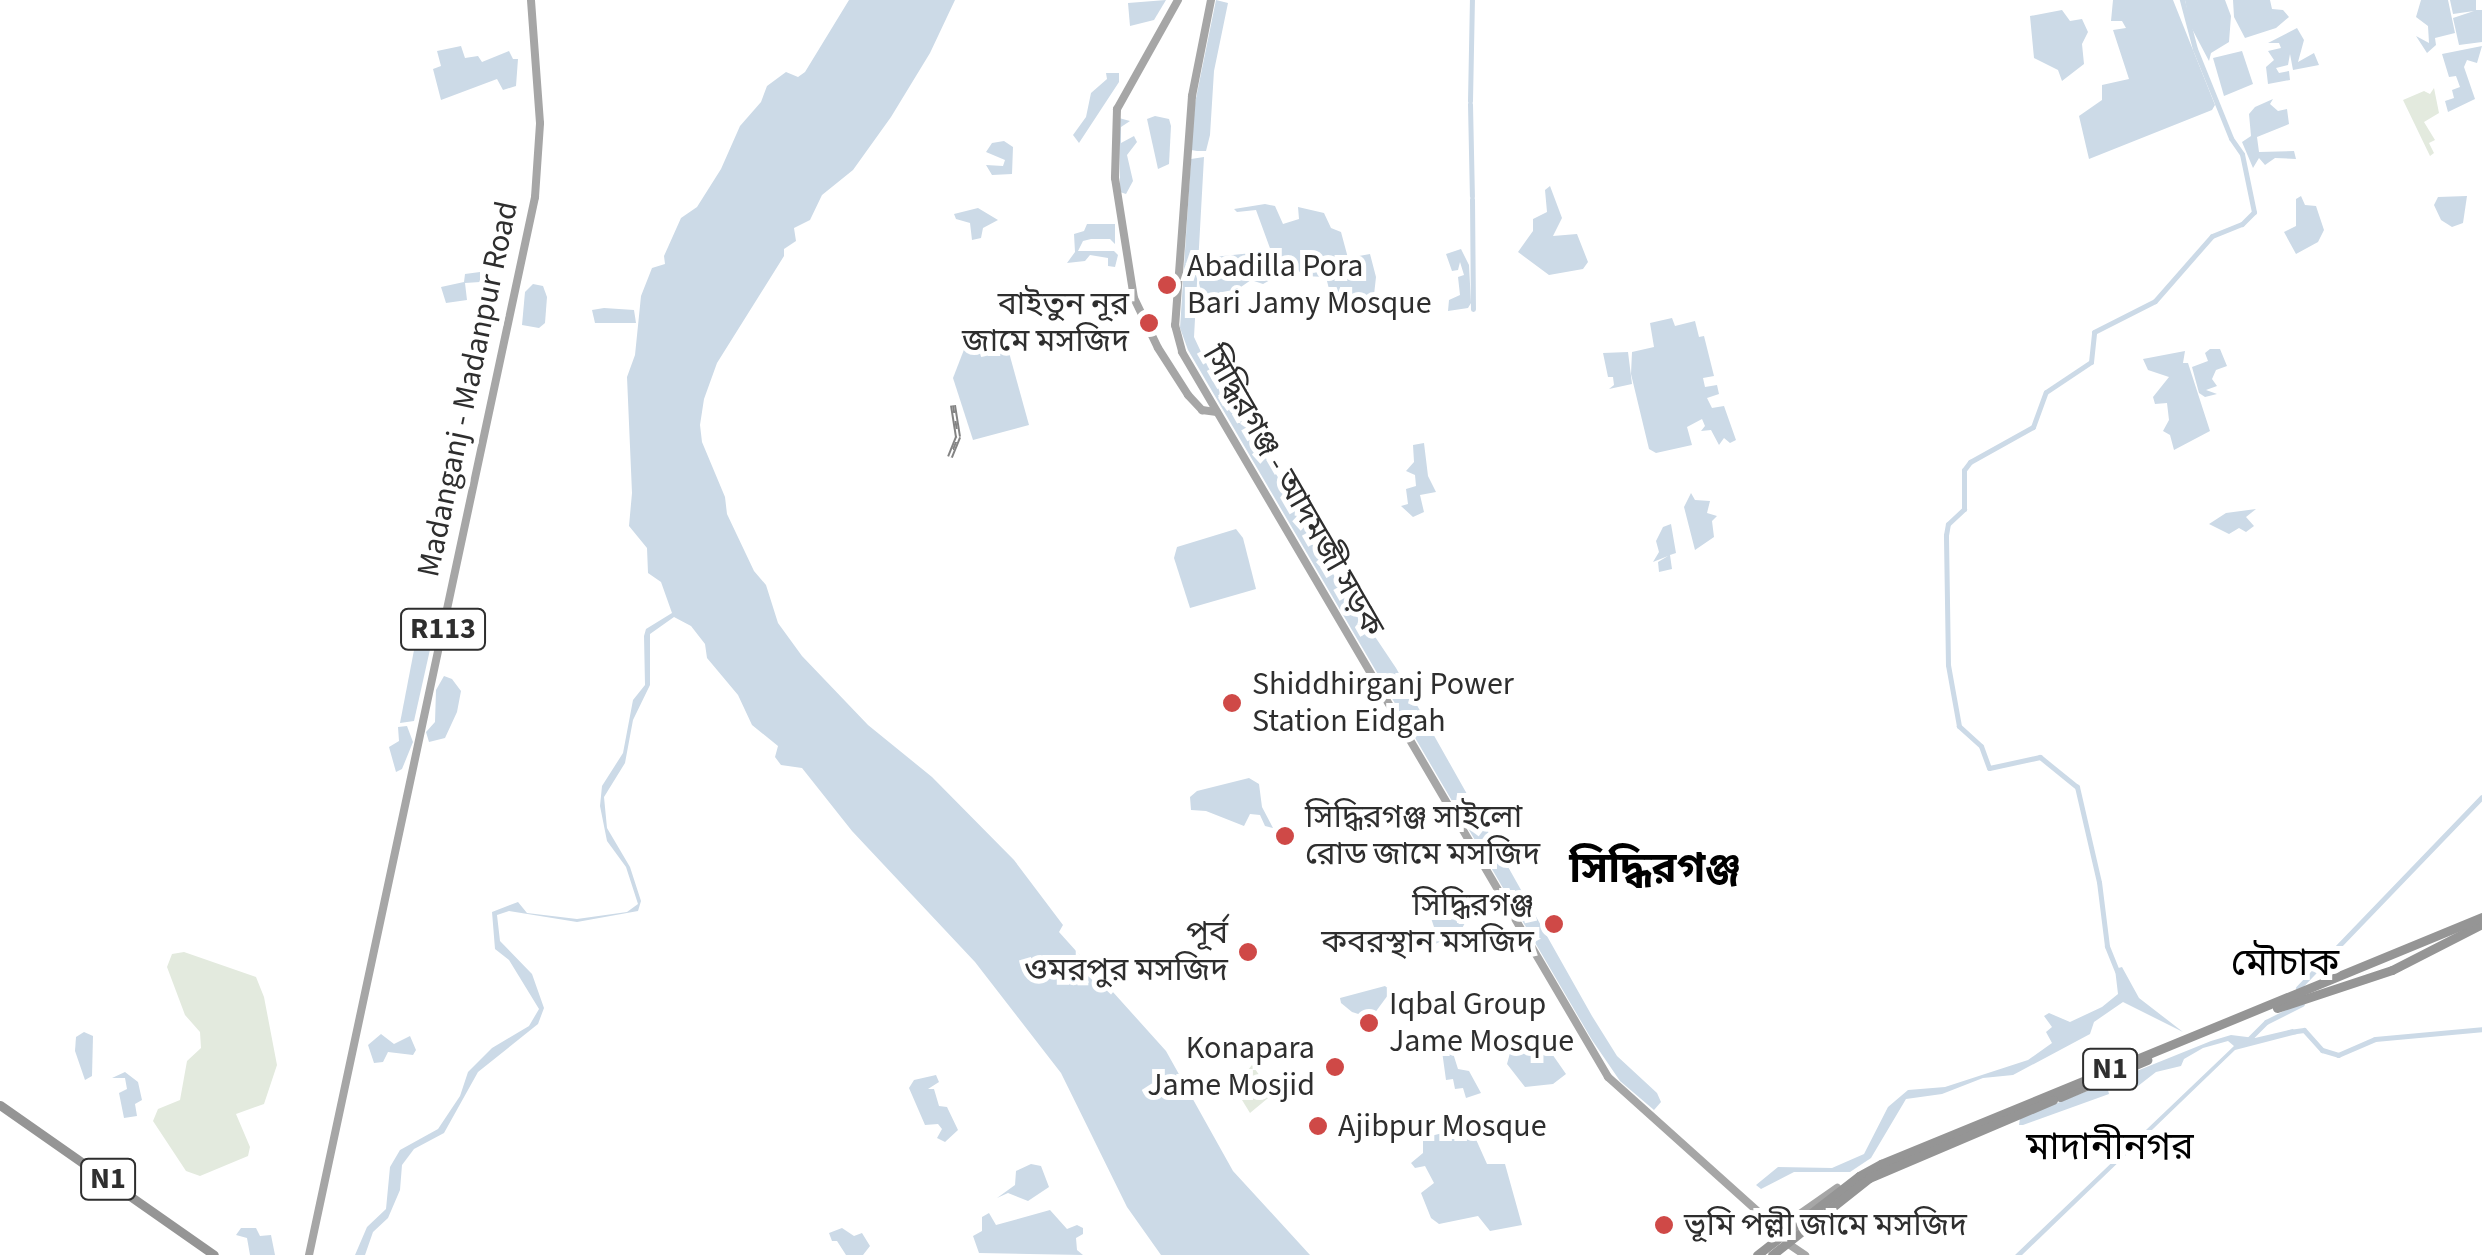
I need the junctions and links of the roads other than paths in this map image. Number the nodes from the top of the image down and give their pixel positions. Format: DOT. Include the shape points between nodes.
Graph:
graph roads {
  1 [pos="531,0"];
  2 [pos="1178,0"];
  3 [pos="1211,0"];
  4 [pos="1217,412"];
  5 [pos="2482,920"];
  6 [pos="2386,956"];
  7 [pos="2364,964"];
  8 [pos="2392,970"];
  9 [pos="2363,980"];
  10 [pos="2052,1097"];
  11 [pos="0,1108"];
  12 [pos="1836,1188"];
  13 [pos="1764,1217"];
  14 [pos="1784,1237"];
  15 [pos="211,1255"];
  16 [pos="309,1255"];
  17 [pos="1758,1255"];
  18 [pos="1772,1255"];
  19 [pos="1805,1255"];
  1 -- 16 [label="main road, Madanganj - Madanpur Road / R113" via="540,123 535,196"];
  2 -- 4 [label="main road" via="1117,109 1116,196 1126,269 1142,317 1188,395 1202,410"];
  3 -- 4 [label="main road, সিদ্ধিরগঞ্জ - আদমজী সড়ক" via="1192,96 1175,331"];
  4 -- 13 [label="main road, সিদ্ধিরগঞ্জ - আদমজী সড়ক" via="1608,1076"];
  5 -- 6 [label="highway, N1"];
  5 -- 8 [label="highway, N1"];
  6 -- 7 [label="highway, N1"];
  6 -- 8 [label="highway" via="2383,965"];
  7 -- 9 [label="highway" via="2371,971"];
  7 -- 10 [label="highway, N1"];
  8 -- 9 [label="highway, N1"];
  9 -- 10 [label="highway, N1"];
  10 -- 12 [label="highway" via="1873,1164"];
  10 -- 14 [label="highway" via="1878,1174"];
  10 -- 17 [label="highway, N1" via="1869,1170"];
  11 -- 15 [label="highway, N1"];
  12 -- 13 [label="main road" via="1782,1226"];
  12 -- 14 [label="highway"];
  13 -- 14 [label="main road, সিদ্ধিরগঞ্জ - আদমজী সড়ক"];
  14 -- 17 [label="highway"];
  14 -- 18 [label="highway"];
  14 -- 19 [label="main road, সিদ্ধিরগঞ্জ - আদমজী সড়ক"];
}
